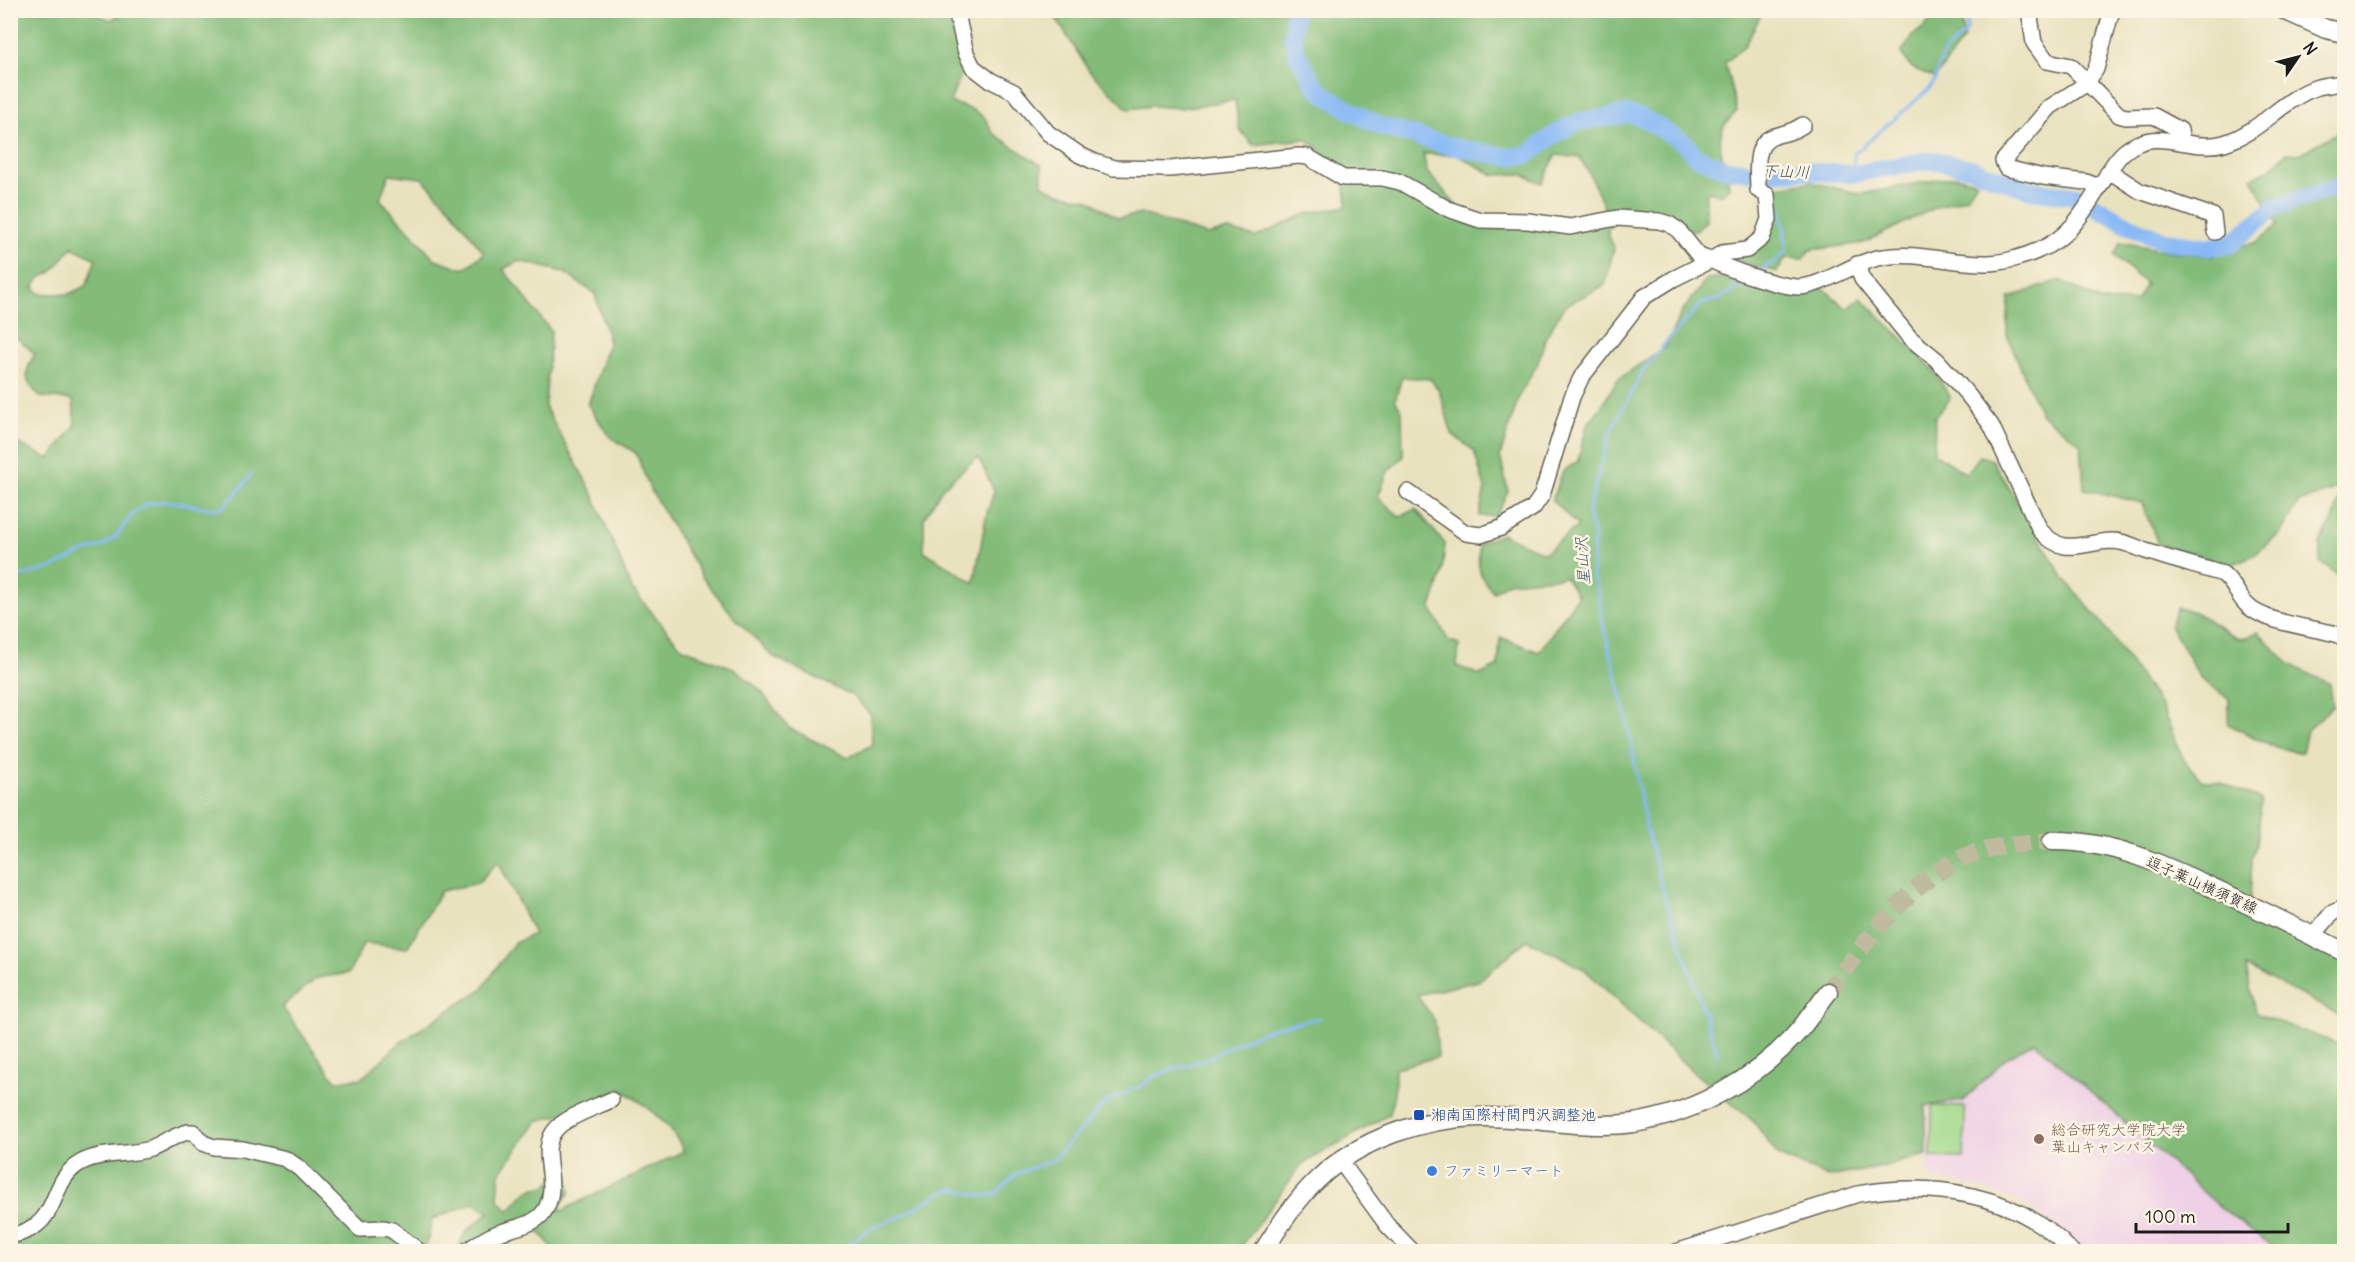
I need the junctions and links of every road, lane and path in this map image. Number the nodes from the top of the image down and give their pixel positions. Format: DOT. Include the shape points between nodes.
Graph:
graph roads {
  1 [pos="956,10"];
  2 [pos="2029,10"];
  3 [pos="2112,10"];
  4 [pos="2284,10"];
  5 [pos="2344,33"];
  6 [pos="2344,83"];
  7 [pos="2086,84"];
  8 [pos="1803,125"];
  9 [pos="2182,142"];
  10 [pos="2109,171"];
  11 [pos="2098,189"];
  12 [pos="2215,232"];
  13 [pos="1716,263"];
  14 [pos="1857,264"];
  15 [pos="1408,492"];
  16 [pos="2344,638"];
  17 [pos="2052,841"];
  18 [pos="2344,908"];
  19 [pos="2313,936"];
  20 [pos="2344,952"];
  21 [pos="1828,992"];
  22 [pos="611,1100"];
  23 [pos="1341,1162"];
  24 [pos="10,1236"];
  25 [pos="420,1251"];
  26 [pos="465,1251"];
  27 [pos="1263,1251"];
  28 [pos="1413,1251"];
  29 [pos="1676,1251"];
  30 [pos="2072,1251"];
  1 -- 13 [label="street" via="973,67 1014,92 1048,133 1095,162 1114,168 1170,169 1308,157 1343,178 1400,182 1448,209 1480,220 1570,227 1617,219 1659,221 1678,230 1699,256"];
  2 -- 7 [label="street" via="2034,43 2047,62 2071,66"];
  3 -- 7 [label="street" via="2096,69"];
  4 -- 5 [label="main road"];
  6 -- 9 [label="street" via="2317,87 2224,143"];
  7 -- 9 [label="street" via="2119,115 2154,116 2180,130"];
  7 -- 11 [label="street" via="2050,107 2003,165 2043,177 2086,182"];
  8 -- 13 [label="street" via="1790,134 1770,138 1758,158 1758,190 1767,195 1769,219 1762,238 1747,250 1722,254"];
  9 -- 10 [label="street" via="2158,138 2144,141 2124,152"];
  10 -- 11 [label="street"];
  10 -- 12 [label="street" via="2140,191 2213,216"];
  11 -- 14 [label="street" via="2075,225 2038,250 1999,262 1974,263 1914,255"];
  13 -- 14 [label="street" via="1800,287"];
  13 -- 15 [label="street" via="1673,279 1644,297 1581,378 1542,495 1533,508 1501,528 1482,535 1466,533"];
  14 -- 16 [label="street" via="1862,279 1910,338 1937,360 1991,425 2040,530 2050,542 2072,548 2113,541 2129,543 2223,574 2247,605 2263,616"];
  17 -- 19 [label="main road, 逗子葉山横須賀線" via="2108,847 2160,863"];
  18 -- 19 [label="street" via="2332,913"];
  19 -- 20 [label="main road, 逗子葉山横須賀線"];
  21 -- 23 [label="main road" via="1796,1035 1767,1062 1726,1090 1683,1110 1634,1123 1598,1125 1481,1117 1443,1120 1405,1129"];
  22 -- 26 [label="street" via="560,1125 550,1136 549,1203 541,1216 491,1235"];
  23 -- 27 [label="main road" via="1318,1179"];
  23 -- 28 [label="street" via="1387,1225"];
  24 -- 25 [label="street" via="39,1224 69,1172 83,1161 148,1149 193,1132 203,1143 214,1147 286,1159 360,1229 392,1230"];
  29 -- 30 [label="street" via="1857,1194 1888,1189 1931,1189 1979,1197 2013,1209"];
}
